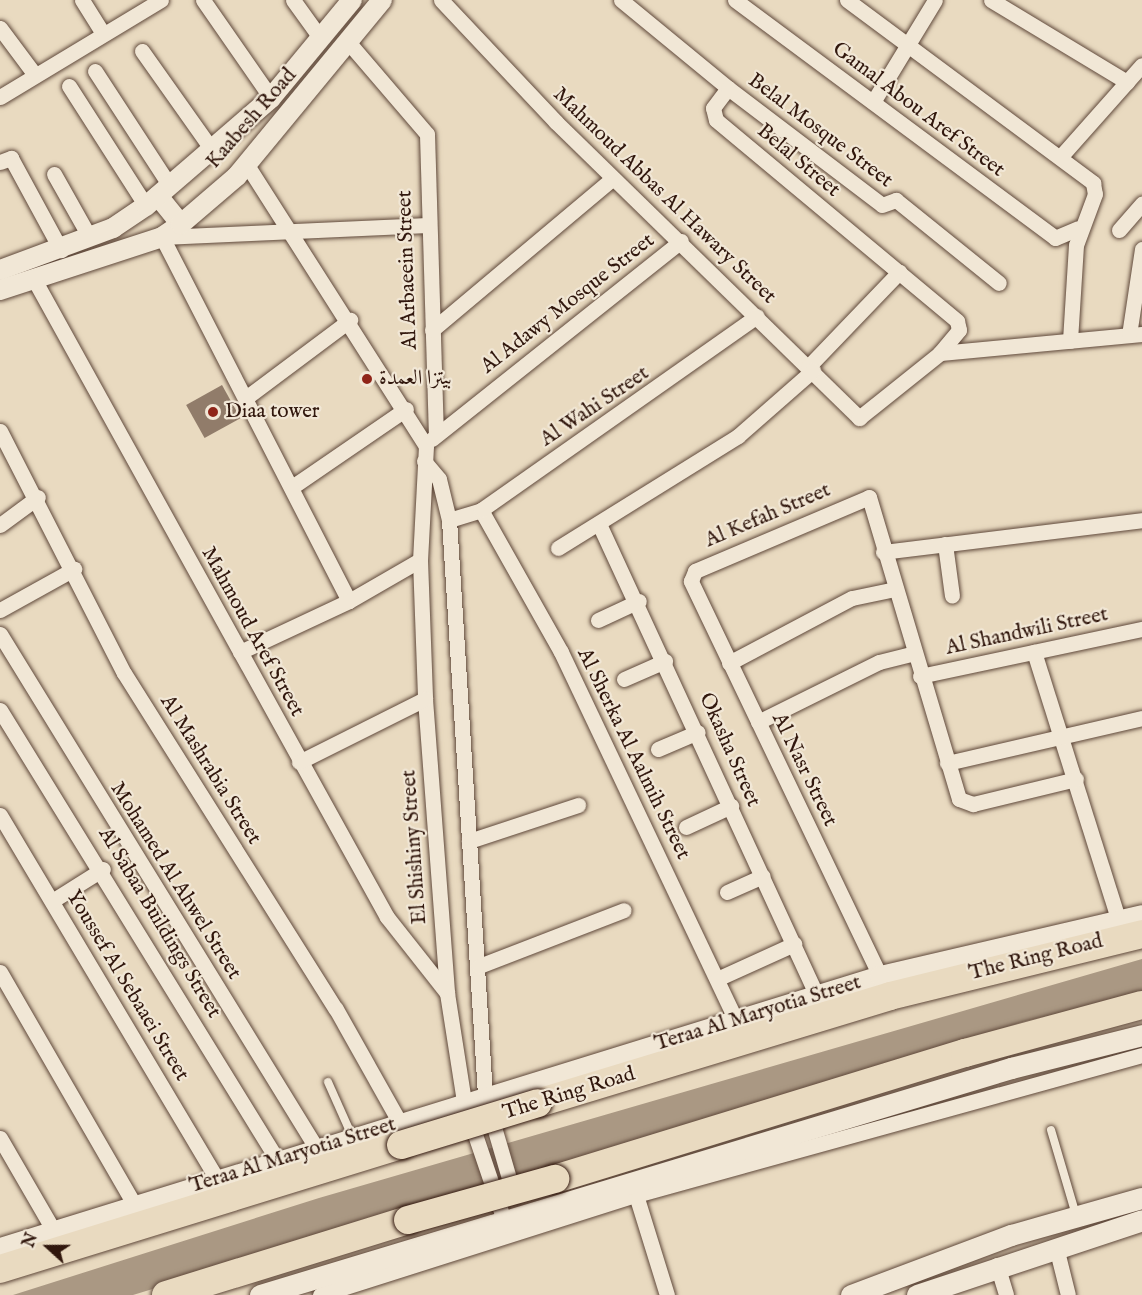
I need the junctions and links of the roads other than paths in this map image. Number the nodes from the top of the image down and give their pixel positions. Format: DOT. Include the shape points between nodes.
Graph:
graph roads {
  1 [pos="82,0"];
  2 [pos="203,0"];
  3 [pos="293,0"];
  4 [pos="352,0"];
  5 [pos="381,0"];
  6 [pos="441,0"];
  7 [pos="621,0"];
  8 [pos="735,0"];
  9 [pos="847,0"];
  10 [pos="935,0"];
  11 [pos="991,0"];
  12 [pos="156,1"];
  13 [pos="0,28"];
  14 [pos="104,33"];
  15 [pos="321,39"];
  16 [pos="348,43"];
  17 [pos="908,44"];
  18 [pos="142,51"];
  19 [pos="1142,65"];
  20 [pos="95,71"];
  21 [pos="35,75"];
  22 [pos="1127,82"];
  23 [pos="69,86"];
  24 [pos="728,88"];
  25 [pos="0,97"];
  26 [pos="272,98"];
  27 [pos="873,102"];
  28 [pos="212,150"];
  29 [pos="1062,155"];
  30 [pos="2,160"];
  31 [pos="247,165"];
  32 [pos="54,174"];
  33 [pos="614,178"];
  34 [pos="158,196"];
  35 [pos="1142,204"];
  36 [pos="181,224"];
  37 [pos="428,225"];
  38 [pos="1078,228"];
  39 [pos="1119,230"];
  40 [pos="292,235"];
  41 [pos="162,237"];
  42 [pos="90,238"];
  43 [pos="681,241"];
  44 [pos="1142,249"];
  45 [pos="60,250"];
  46 [pos="0,270"];
  47 [pos="899,272"];
  48 [pos="35,281"];
  49 [pos="999,283"];
  50 [pos="0,290"];
  51 [pos="757,316"];
  52 [pos="350,320"];
  53 [pos="432,330"];
  54 [pos="1135,335"];
  55 [pos="1070,341"];
  56 [pos="940,353"];
  57 [pos="811,369"];
  58 [pos="247,398"];
  59 [pos="406,410"];
  60 [pos="1,435"];
  61 [pos="429,447"];
  62 [pos="292,487"];
  63 [pos="38,497"];
  64 [pos="481,510"];
  65 [pos="449,520"];
  66 [pos="1142,520"];
  67 [pos="598,524"];
  68 [pos="0,525"];
  69 [pos="945,544"];
  70 [pos="558,548"];
  71 [pos="883,552"];
  72 [pos="420,560"];
  73 [pos="74,569"];
  74 [pos="691,582"];
  75 [pos="895,589"];
  76 [pos="952,596"];
  77 [pos="349,602"];
  78 [pos="639,602"];
  79 [pos="0,610"];
  80 [pos="598,620"];
  81 [pos="1142,629"];
  82 [pos="0,634"];
  83 [pos="240,652"];
  84 [pos="1034,652"];
  85 [pos="914,653"];
  86 [pos="665,661"];
  87 [pos="729,663"];
  88 [pos="920,676"];
  89 [pos="624,679"];
  90 [pos="425,699"];
  91 [pos="0,710"];
  92 [pos="1142,718"];
  93 [pos="758,722"];
  94 [pos="698,732"];
  95 [pos="1059,735"];
  96 [pos="658,749"];
  97 [pos="299,762"];
  98 [pos="947,763"];
  99 [pos="1076,779"];
  100 [pos="578,805"];
  101 [pos="731,806"];
  102 [pos="0,815"];
  103 [pos="686,827"];
  104 [pos="469,841"];
  105 [pos="103,869"];
  106 [pos="763,876"];
  107 [pos="727,892"];
  108 [pos="52,901"];
  109 [pos="624,910"];
  110 [pos="1142,915"];
  111 [pos="1130,926"];
  112 [pos="794,944"];
  113 [pos="479,966"];
  114 [pos="0,972"];
  115 [pos="880,976"];
  116 [pos="717,979"];
  117 [pos="447,993"];
  118 [pos="818,996"];
  119 [pos="1142,1005"];
  120 [pos="736,1021"];
  121 [pos="1142,1035"];
  122 [pos="1142,1055"];
  123 [pos="484,1067"];
  124 [pos="460,1073"];
  125 [pos="328,1082"];
  126 [pos="487,1102"];
  127 [pos="466,1107"];
  128 [pos="400,1123"];
  129 [pos="1051,1131"];
  130 [pos="0,1138"];
  131 [pos="353,1138"];
  132 [pos="317,1149"];
  133 [pos="278,1161"];
  134 [pos="218,1180"];
  135 [pos="636,1195"];
  136 [pos="1142,1198"];
  137 [pos="135,1206"];
  138 [pos="512,1216"];
  139 [pos="1076,1217"];
  140 [pos="1142,1220"];
  141 [pos="54,1231"];
  142 [pos="1056,1246"];
  143 [pos="0,1248"];
  144 [pos="997,1265"];
  145 [pos="0,1269"];
  146 [pos="957,1288"];
  147 [pos="166,1295"];
  148 [pos="260,1295"];
  149 [pos="320,1295"];
  150 [pos="667,1295"];
  151 [pos="851,1295"];
  152 [pos="917,1295"];
  153 [pos="1006,1295"];
  154 [pos="1068,1295"];
  1 -- 14 [label="street"];
  2 -- 26 [label="street"];
  3 -- 15 [label="street"];
  4 -- 15 [label="street, Kaabesh Road"];
  5 -- 16 [label="street, Kaabesh Road"];
  6 -- 33 [label="street, Mahmoud Abbas Al Hawary Street"];
  7 -- 24 [label="street"];
  8 -- 27 [label="street, Gamal Abou Aref Street"];
  9 -- 17 [label="street"];
  10 -- 17 [label="street"];
  11 -- 22 [label="street"];
  12 -- 14 [label="street"];
  13 -- 21 [label="street"];
  14 -- 21 [label="street"];
  15 -- 26 [label="street, Kaabesh Road"];
  16 -- 31 [label="street, Kaabesh Road"];
  16 -- 37 [label="street, Al Arbaeein Street" via="427,134"];
  17 -- 27 [label="street"];
  17 -- 29 [label="street"];
  18 -- 28 [label="street"];
  19 -- 22 [label="street"];
  20 -- 34 [label="street"];
  21 -- 25 [label="street"];
  22 -- 29 [label="street"];
  23 -- 34 [label="street"];
  24 -- 47 [label="street, Belal Street" via="713,108 717,120"];
  24 -- 49 [label="street, Belal Mosque Street" via="882,206 896,200"];
  26 -- 28 [label="street, Kaabesh Road"];
  27 -- 38 [label="street, Gamal Abou Aref Street" via="1055,238"];
  28 -- 34 [label="street, Kaabesh Road"];
  29 -- 38 [label="street" via="1095,188"];
  30 -- 45 [label="street" via="11,158"];
  31 -- 36 [label="street, Kaabesh Road"];
  31 -- 40 [label="street"];
  32 -- 42 [label="street"];
  33 -- 43 [label="street, Mahmoud Abbas Al Hawary Street"];
  33 -- 53 [label="street"];
  34 -- 36 [label="street"];
  34 -- 42 [label="street, Kaabesh Road"];
  35 -- 39 [label="street"];
  36 -- 41 [label="street, Kaabesh Road"];
  37 -- 40 [label="street"];
  37 -- 53 [label="street, Al Arbaeein Street"];
  38 -- 55 [label="street"];
  40 -- 41 [label="street"];
  40 -- 52 [label="street"];
  41 -- 48 [label="street, Kaabesh Road"];
  41 -- 58 [label="street"];
  42 -- 45 [label="street, Kaabesh Road"];
  43 -- 51 [label="street, Mahmoud Abbas Al Hawary Street"];
  43 -- 61 [label="street, Al Adawy Mosque Street"];
  44 -- 54 [label="street"];
  45 -- 46 [label="street, Kaabesh Road"];
  47 -- 56 [label="street, Belal Street" via="959,323 958,333"];
  47 -- 57 [label="street"];
  48 -- 50 [label="street, Kaabesh Road"];
  48 -- 83 [label="street, Mahmoud Aref Street"];
  51 -- 57 [label="street, Mahmoud Abbas Al Hawary Street"];
  51 -- 64 [label="street, Al Wahi Street"];
  52 -- 58 [label="street"];
  52 -- 59 [label="street"];
  53 -- 61 [label="street, Al Arbaeein Street"];
  54 -- 55 [label="street"];
  55 -- 56 [label="street"];
  56 -- 57 [label="street, Mahmoud Abbas Al Hawary Street" via="862,419"];
  57 -- 67 [label="street" via="747,430"];
  58 -- 62 [label="street"];
  59 -- 61 [label="street"];
  59 -- 62 [label="street"];
  60 -- 63 [label="street, Al Mashrabia Street"];
  61 -- 65 [label="street"];
  61 -- 72 [label="street, El Shishiny Street"];
  62 -- 77 [label="street"];
  63 -- 68 [label="street"];
  63 -- 73 [label="street, Al Mashrabia Street"];
  64 -- 65 [label="street, Al Wahi Street"];
  64 -- 116 [label="street, Al Sherka Al Aalmih Street" via="561,652"];
  65 -- 104 [label="street"];
  66 -- 69 [label="street"];
  67 -- 70 [label="street"];
  67 -- 78 [label="street, Okasha Street"];
  69 -- 71 [label="street"];
  69 -- 76 [label="street"];
  71 -- 74 [label="street, Al Kefah Street" via="869,497 699,569"];
  71 -- 75 [label="street"];
  72 -- 77 [label="street"];
  72 -- 90 [label="street, El Shishiny Street"];
  73 -- 79 [label="street"];
  73 -- 128 [label="street, Al Mashrabia Street" via="124,673 336,1009"];
  74 -- 87 [label="street, Al Nasr Street"];
  75 -- 85 [label="street"];
  75 -- 87 [label="street" via="852,598"];
  77 -- 83 [label="street"];
  78 -- 80 [label="street"];
  78 -- 86 [label="street, Okasha Street"];
  81 -- 84 [label="street, Al Shandwili Street"];
  82 -- 132 [label="street, Mohamed Al Ahwel Street"];
  83 -- 97 [label="street, Mahmoud Aref Street"];
  84 -- 88 [label="street, Al Shandwili Street"];
  84 -- 95 [label="street"];
  85 -- 88 [label="street"];
  85 -- 93 [label="street" via="879,662"];
  86 -- 89 [label="street"];
  86 -- 94 [label="street, Okasha Street"];
  87 -- 93 [label="street, Al Nasr Street"];
  88 -- 98 [label="street"];
  90 -- 97 [label="street"];
  90 -- 117 [label="street, El Shishiny Street"];
  91 -- 105 [label="street, Al Sabaa Buildings Street"];
  92 -- 95 [label="street"];
  93 -- 115 [label="street, Al Nasr Street"];
  94 -- 96 [label="street"];
  94 -- 101 [label="street, Okasha Street"];
  95 -- 98 [label="street"];
  95 -- 99 [label="street"];
  97 -- 117 [label="street, Mahmoud Aref Street" via="387,917"];
  98 -- 99 [label="street" via="965,804"];
  99 -- 111 [label="street"];
  100 -- 104 [label="street"];
  101 -- 103 [label="street"];
  101 -- 106 [label="street, Okasha Street"];
  102 -- 108 [label="street, Youssef Al Sebaaei Street"];
  104 -- 113 [label="street"];
  105 -- 108 [label="street"];
  105 -- 133 [label="street, Al Sabaa Buildings Street"];
  106 -- 107 [label="street"];
  106 -- 112 [label="street, Okasha Street"];
  108 -- 134 [label="street, Youssef Al Sebaaei Street"];
  109 -- 113 [label="street"];
  110 -- 111 [label="main road, Teraa Al Maryotia Street"];
  111 -- 115 [label="main road, Teraa Al Maryotia Street"];
  111 -- 145 [label="highway, The Ring Road, bridge"];
  112 -- 116 [label="street"];
  112 -- 118 [label="street, Okasha Street"];
  113 -- 123 [label="street"];
  114 -- 137 [label="street"];
  115 -- 118 [label="main road, Teraa Al Maryotia Street"];
  116 -- 120 [label="street, Al Sherka Al Aalmih Street"];
  117 -- 124 [label="street, El Shishiny Street"];
  118 -- 120 [label="main road, Teraa Al Maryotia Street"];
  119 -- 147 [label="highway, bridge" via="965,1053"];
  120 -- 126 [label="main road, Teraa Al Maryotia Street"];
  121 -- 138 [label="main road" via="1011,1068"];
  122 -- 135 [label="street"];
  123 -- 124 [label="street"];
  123 -- 126 [label="street"];
  124 -- 127 [label="street, El Shishiny Street"];
  125 -- 131 [label="lane"];
  126 -- 127 [label="main road, Teraa Al Maryotia Street"];
  126 -- 138 [label="street, bridge"];
  127 -- 128 [label="main road, Teraa Al Maryotia Street"];
  127 -- 138 [label="street, El Shishiny Street, bridge"];
  128 -- 131 [label="main road, Teraa Al Maryotia Street"];
  129 -- 139 [label="lane"];
  130 -- 141 [label="street"];
  131 -- 132 [label="main road, Teraa Al Maryotia Street"];
  132 -- 133 [label="main road, Teraa Al Maryotia Street"];
  133 -- 134 [label="main road, Teraa Al Maryotia Street"];
  134 -- 137 [label="main road, Teraa Al Maryotia Street"];
  135 -- 149 [label="street"];
  135 -- 150 [label="street"];
  136 -- 139 [label="main road"];
  137 -- 141 [label="main road, Teraa Al Maryotia Street"];
  138 -- 148 [label="main road"];
  139 -- 151 [label="main road" via="933,1262"];
  140 -- 142 [label="main road"];
  141 -- 143 [label="main road, Teraa Al Maryotia Street"];
  142 -- 144 [label="main road"];
  142 -- 154 [label="street"];
  144 -- 146 [label="main road"];
  144 -- 153 [label="street"];
  146 -- 152 [label="main road"];
}
